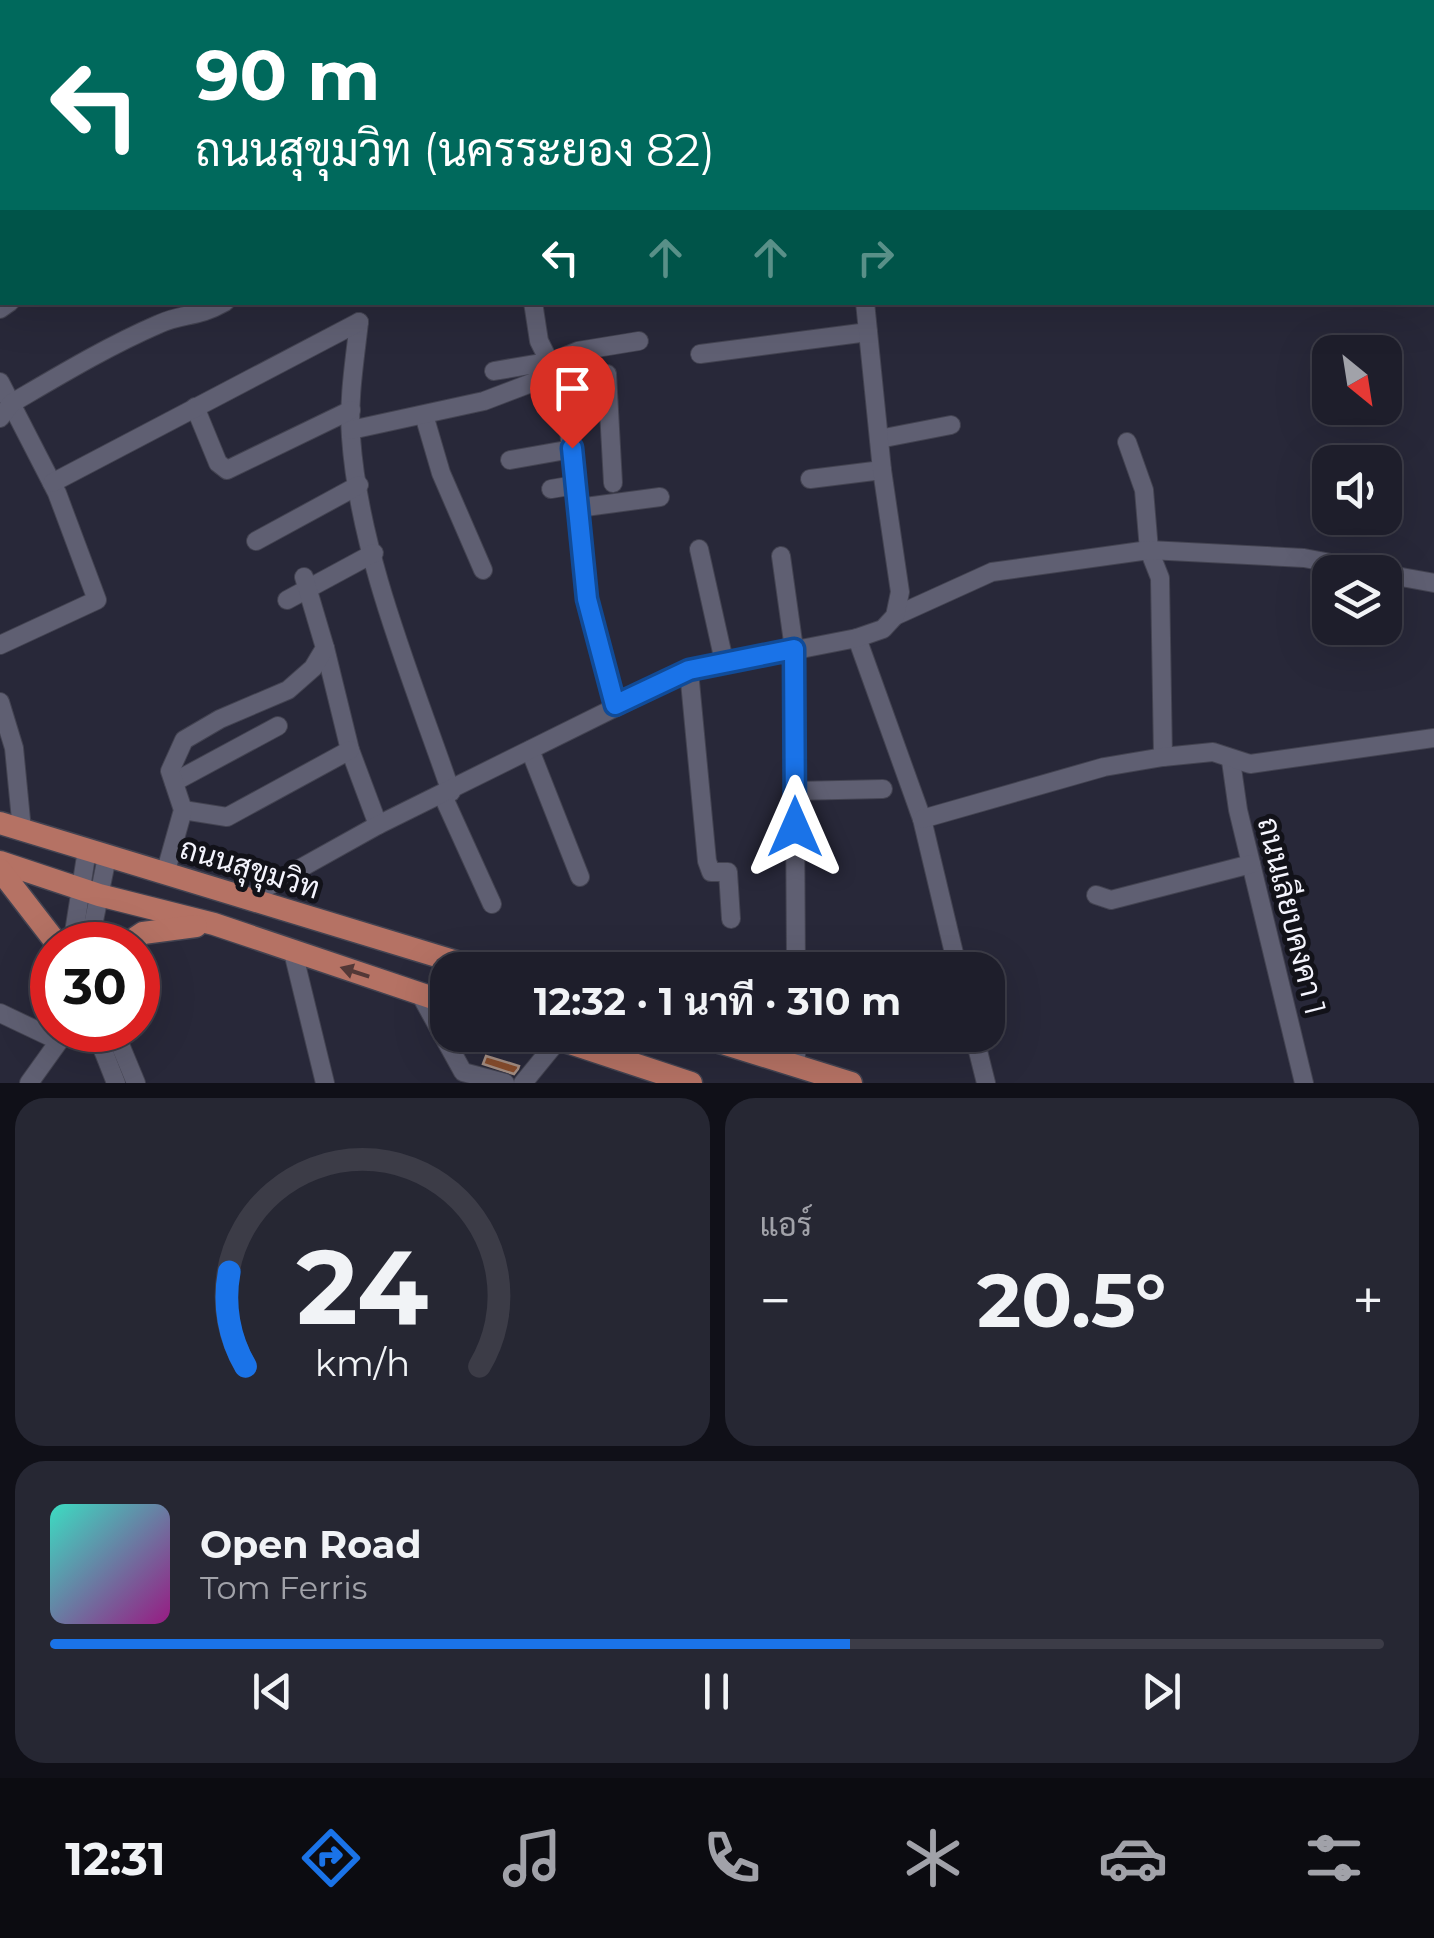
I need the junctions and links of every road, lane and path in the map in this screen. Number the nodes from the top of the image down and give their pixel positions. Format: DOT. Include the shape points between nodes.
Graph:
graph roads {
  1 [pos="219,305"];
  2 [pos="534,305"];
  3 [pos="865,305"];
  4 [pos="868,332"];
  5 [pos="639,341"];
  6 [pos="700,354"];
  7 [pos="494,371"];
  8 [pos="552,374"];
  9 [pos="0,382"];
  10 [pos="195,407"];
  11 [pos="6,410"];
  12 [pos="351,410"];
  13 [pos="424,415"];
  14 [pos="951,425"];
  15 [pos="351,430"];
  16 [pos="879,438"];
  17 [pos="1127,442"];
  18 [pos="572,448"];
  19 [pos="510,460"];
  20 [pos="882,470"];
  21 [pos="810,479"];
  22 [pos="613,483"];
  23 [pos="52,484"];
  24 [pos="359,485"];
  25 [pos="576,485"];
  26 [pos="551,489"];
  27 [pos="660,496"];
  28 [pos="578,508"];
  29 [pos="256,542"];
  30 [pos="699,549"];
  31 [pos="1150,550"];
  32 [pos="374,553"];
  33 [pos="780,556"];
  34 [pos="1312,560"];
  35 [pos="483,570"];
  36 [pos="1402,577"];
  37 [pos="306,583"];
  38 [pos="1434,583"];
  39 [pos="288,600"];
  40 [pos="895,616"];
  41 [pos="858,638"];
  42 [pos="0,644"];
  43 [pos="325,648"];
  44 [pos="794,649"];
  45 [pos="724,661"];
  46 [pos="689,670"];
  47 [pos="0,702"];
  48 [pos="615,705"];
  49 [pos="278,726"];
  50 [pos="1434,737"];
  51 [pos="350,750"];
  52 [pos="530,750"];
  53 [pos="1163,757"];
  54 [pos="1231,761"];
  55 [pos="174,782"];
  56 [pos="883,789"];
  57 [pos="795,791"];
  58 [pos="447,794"];
  59 [pos="183,810"];
  60 [pos="922,819"];
  61 [pos="378,825"];
  62 [pos="11,827"];
  63 [pos="97,853"];
  64 [pos="0,862"];
  65 [pos="1251,864"];
  66 [pos="0,870"];
  67 [pos="165,874"];
  68 [pos="580,877"];
  69 [pos="89,892"];
  70 [pos="1096,895"];
  71 [pos="247,898"];
  72 [pos="492,904"];
  73 [pos="731,919"];
  74 [pos="40,922"];
  75 [pos="79,922"];
  76 [pos="89,922"];
  77 [pos="214,924"];
  78 [pos="160,928"];
  79 [pos="293,952"];
  80 [pos="796,952"];
  81 [pos="954,952"];
  82 [pos="430,954"];
  83 [pos="420,994"];
  84 [pos="430,997"];
  85 [pos="0,1013"];
  86 [pos="30,1024"];
  87 [pos="50,1052"];
  88 [pos="104,1052"];
  89 [pos="123,1052"];
  90 [pos="543,1052"];
  91 [pos="590,1052"];
  92 [pos="753,1052"];
  93 [pos="796,1052"];
  94 [pos="978,1052"];
  95 [pos="796,1065"];
  96 [pos="648,1076"];
  97 [pos="29,1083"];
  98 [pos="116,1083"];
  99 [pos="136,1083"];
  100 [pos="325,1083"];
  101 [pos="505,1083"];
  102 [pos="523,1083"];
  103 [pos="691,1083"];
  104 [pos="852,1083"];
  105 [pos="986,1083"];
  106 [pos="1304,1083"];
  1 -- 11 [label="street" via="195,318 157,324"];
  2 -- 8 [label="street"];
  3 -- 4 [label="street"];
  4 -- 6 [label="street"];
  4 -- 16 [label="street"];
  5 -- 8 [label="street" via="578,351"];
  7 -- 8 [label="street" via="535,364"];
  8 -- 13 [label="street" via="503,396"];
  8 -- 18 [label="street"];
  8 -- 22 [label="street" via="607,374"];
  9 -- 11 [label="street"];
  10 -- 12 [label="street" via="227,470"];
  10 -- 12 [label="street" via="358,322"];
  10 -- 23 [label="street"];
  11 -- 23 [label="street"];
  12 -- 15 [label="street"];
  13 -- 15 [label="street"];
  13 -- 35 [label="street" via="440,472"];
  14 -- 16 [label="street"];
  15 -- 24 [label="street"];
  16 -- 20 [label="street"];
  17 -- 31 [label="street" via="1144,490"];
  18 -- 19 [label="street"];
  18 -- 25 [label="street"];
  20 -- 21 [label="street"];
  20 -- 40 [label="street" via="900,592"];
  23 -- 42 [label="street" via="97,600"];
  24 -- 29 [label="street"];
  24 -- 32 [label="street"];
  25 -- 26 [label="street"];
  25 -- 28 [label="street"];
  27 -- 28 [label="street"];
  28 -- 48 [label="street" via="587,599"];
  30 -- 45 [label="street"];
  31 -- 34 [label="street"];
  31 -- 40 [label="street" via="992,572"];
  31 -- 53 [label="street" via="1160,578"];
  32 -- 37 [label="street"];
  32 -- 58 [label="street"];
  33 -- 44 [label="street"];
  36 -- 38 [label="street"];
  37 -- 39 [label="street"];
  37 -- 43 [label="street"];
  40 -- 41 [label="street"];
  41 -- 44 [label="street"];
  41 -- 60 [label="street"];
  43 -- 51 [label="street"];
  43 -- 55 [label="street" via="288,690 184,740 170,771"];
  44 -- 45 [label="street"];
  44 -- 57 [label="street"];
  45 -- 46 [label="street"];
  46 -- 48 [label="street"];
  46 -- 73 [label="street" via="707,861 711,872 728,872"];
  47 -- 62 [label="street" via="14,748"];
  48 -- 52 [label="street"];
  49 -- 55 [label="street"];
  50 -- 54 [label="street" via="1262,763"];
  51 -- 59 [label="street" via="227,817"];
  51 -- 61 [label="street"];
  52 -- 58 [label="street"];
  52 -- 68 [label="street"];
  53 -- 54 [label="street" via="1214,752"];
  53 -- 60 [label="street" via="1104,767"];
  54 -- 65 [label="street, ถนนเลียบคงคา 1"];
  55 -- 59 [label="street"];
  56 -- 57 [label="street"];
  57 -- 80 [label="street"];
  58 -- 61 [label="street"];
  58 -- 72 [label="street"];
  59 -- 67 [label="street"];
  60 -- 81 [label="street"];
  61 -- 71 [label="street"];
  62 -- 63 [label="main road, ถนนสุขุมวิท"];
  63 -- 67 [label="main road, ถนนสุขุมวิท"];
  63 -- 69 [label="street"];
  64 -- 69 [label="main road"];
  65 -- 70 [label="street" via="1110,900"];
  65 -- 106 [label="street, ถนนเลียบคงคา 1"];
  66 -- 74 [label="main road"];
  67 -- 71 [label="main road, ถนนสุขุมวิท"];
  69 -- 75 [label="street"];
  69 -- 76 [label="street"];
  69 -- 77 [label="main road"];
  71 -- 82 [label="main road, ถนนสุขุมวิท"];
  77 -- 78 [label="main road"];
  77 -- 79 [label="main road"];
  83 -- 79 [label="main road, one-way"];
  79 -- 100 [label="street"];
  83 -- 84 [label="main road"];
  83 -- 101 [label="street" via="463,1072"];
  85 -- 86 [label="street"];
  87 -- 97 [label="street"];
  88 -- 98 [label="street"];
  89 -- 99 [label="street"];
  90 -- 102 [label="street"];
  91 -- 96 [label="main road"];
  92 -- 95 [label="main road"];
  93 -- 95 [label="street"];
  94 -- 105 [label="street"];
  95 -- 104 [label="main road"];
  96 -- 103 [label="main road"];
}
